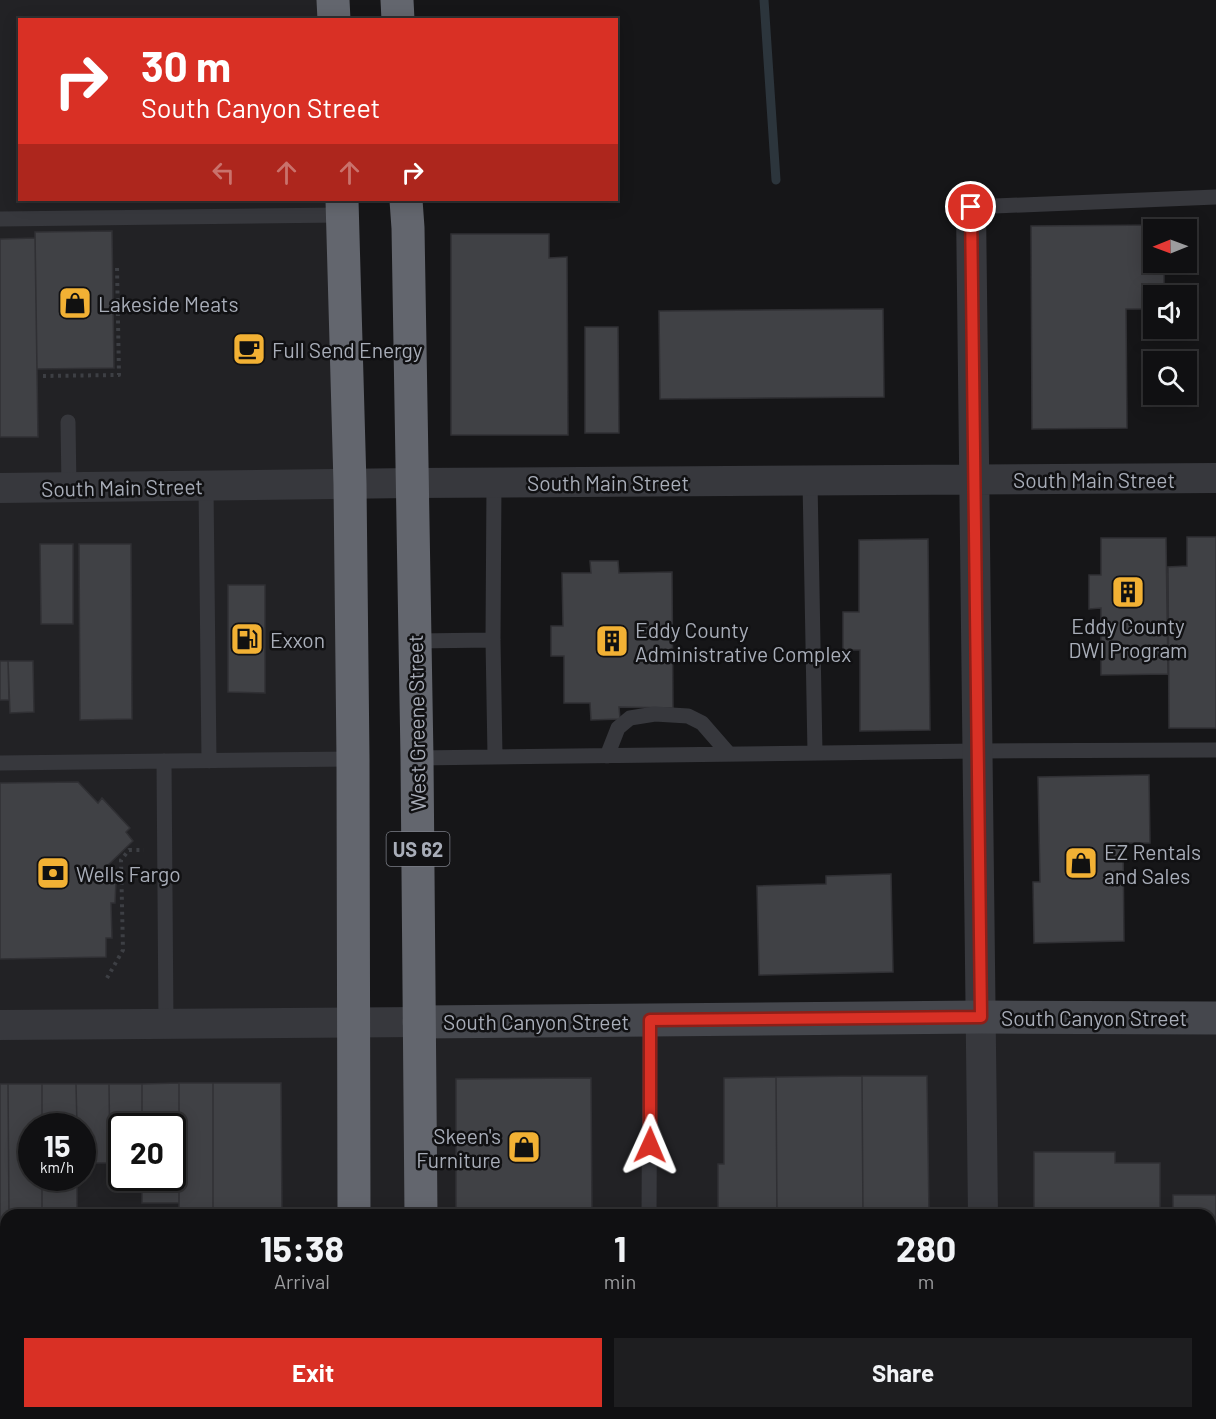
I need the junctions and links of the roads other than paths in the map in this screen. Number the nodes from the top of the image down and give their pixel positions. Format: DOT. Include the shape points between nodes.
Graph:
graph roads {
  1 [pos="333,0"];
  2 [pos="397,0"];
  3 [pos="334,18"];
  4 [pos="398,18"];
  5 [pos="1216,197"];
  6 [pos="406,201"];
  7 [pos="342,207"];
  8 [pos="971,207"];
  9 [pos="0,219"];
  10 [pos="68,422"];
  11 [pos="1216,478"];
  12 [pos="974,480"];
  13 [pos="810,481"];
  14 [pos="494,482"];
  15 [pos="412,483"];
  16 [pos="350,484"];
  17 [pos="206,486"];
  18 [pos="69,488"];
  19 [pos="0,489"];
  20 [pos="493,640"];
  21 [pos="415,641"];
  22 [pos="1216,750"];
  23 [pos="978,751"];
  24 [pos="815,753"];
  25 [pos="729,754"];
  26 [pos="495,756"];
  27 [pos="607,756"];
  28 [pos="417,758"];
  29 [pos="353,759"];
  30 [pos="164,761"];
  31 [pos="209,761"];
  32 [pos="0,763"];
  33 [pos="981,1017"];
  34 [pos="1216,1018"];
  35 [pos="650,1020"];
  36 [pos="419,1022"];
  37 [pos="354,1023"];
  38 [pos="166,1024"];
  39 [pos="0,1025"];
  40 [pos="354,1209"];
  41 [pos="421,1209"];
  42 [pos="649,1209"];
  43 [pos="982,1209"];
  1 -- 3 [label="highway"];
  2 -- 4 [label="highway"];
  5 -- 8 [label="lane"];
  6 -- 15 [label="highway, US 62"];
  7 -- 9 [label="lane"];
  7 -- 16 [label="highway"];
  8 -- 12 [label="street"];
  10 -- 18 [label="lane"];
  11 -- 12 [label="street, South Main Street"];
  12 -- 13 [label="street, South Main Street"];
  12 -- 23 [label="street"];
  13 -- 14 [label="street, South Main Street"];
  13 -- 24 [label="lane"];
  14 -- 15 [label="street, South Main Street"];
  14 -- 20 [label="lane"];
  15 -- 16 [label="street, South Main Street"];
  15 -- 21 [label="highway, West Greene Street / US 62"];
  16 -- 17 [label="street, South Main Street"];
  16 -- 29 [label="highway"];
  17 -- 18 [label="street, South Main Street"];
  17 -- 31 [label="lane"];
  18 -- 19 [label="street, South Main Street"];
  20 -- 21 [label="lane"];
  20 -- 26 [label="lane"];
  21 -- 28 [label="highway, West Greene Street / US 62"];
  22 -- 23 [label="lane"];
  23 -- 24 [label="lane"];
  23 -- 33 [label="street"];
  24 -- 25 [label="lane"];
  25 -- 27 [label="lane"];
  25 -- 27 [label="lane" via="702,723 688,716 655,714 630,718 618,728"];
  26 -- 27 [label="lane"];
  26 -- 28 [label="lane"];
  28 -- 36 [label="highway, West Greene Street / US 62"];
  29 -- 31 [label="lane"];
  29 -- 37 [label="highway"];
  30 -- 31 [label="lane"];
  30 -- 32 [label="lane"];
  30 -- 38 [label="lane"];
  33 -- 34 [label="street, South Canyon Street"];
  33 -- 35 [label="street, South Canyon Street"];
  33 -- 43 [label="street"];
  35 -- 36 [label="street, South Canyon Street"];
  35 -- 42 [label="lane"];
  36 -- 37 [label="street, South Canyon Street"];
  36 -- 41 [label="highway, West Greene Street / US 62"];
  37 -- 38 [label="street, South Canyon Street"];
  37 -- 40 [label="highway"];
  38 -- 39 [label="street, South Canyon Street"];
}
